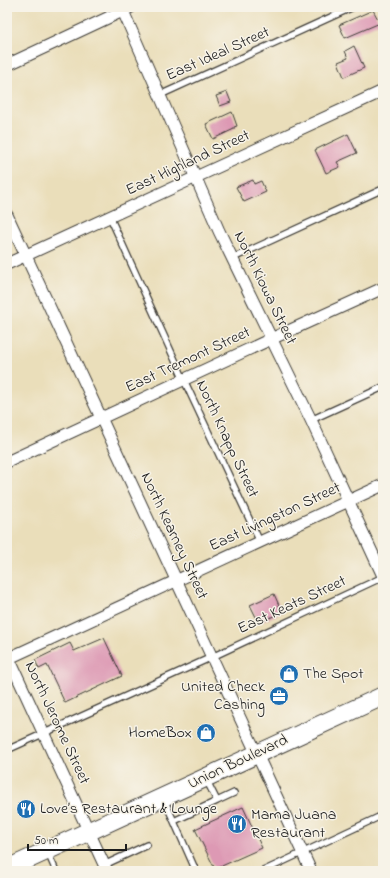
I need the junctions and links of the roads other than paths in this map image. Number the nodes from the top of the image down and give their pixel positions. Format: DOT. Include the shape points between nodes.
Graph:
graph roads {
  1 [pos="352,7"];
  2 [pos="120,11"];
  3 [pos="7,64"];
  4 [pos="383,91"];
  5 [pos="160,95"];
  6 [pos="196,178"];
  7 [pos="383,189"];
  8 [pos="7,215"];
  9 [pos="110,217"];
  10 [pos="26,256"];
  11 [pos="233,258"];
  12 [pos="7,264"];
  13 [pos="383,288"];
  14 [pos="271,339"];
  15 [pos="184,380"];
  16 [pos="383,387"];
  17 [pos="102,418"];
  18 [pos="311,420"];
  19 [pos="7,462"];
  20 [pos="383,485"];
  21 [pos="348,501"];
  22 [pos="260,542"];
  23 [pos="383,577"];
  24 [pos="177,581"];
  25 [pos="8,657"];
  26 [pos="212,657"];
  27 [pos="383,696"];
  28 [pos="44,733"];
  29 [pos="7,750"];
  30 [pos="257,754"];
  31 [pos="206,777"];
  32 [pos="234,793"];
  33 [pos="163,797"];
  34 [pos="217,801"];
  35 [pos="383,815"];
  36 [pos="174,821"];
  37 [pos="89,831"];
  38 [pos="147,845"];
  39 [pos="47,851"];
  40 [pos="303,852"];
  41 [pos="106,868"];
  42 [pos="13,869"];
  43 [pos="56,871"];
  44 [pos="196,871"];
  45 [pos="263,871"];
  46 [pos="311,871"];
  1 -- 5 [label="lane, East Ideal Street"];
  2 -- 3 [label="street"];
  2 -- 5 [label="street, North Kiowa Street"];
  4 -- 6 [label="street, East Highland Street"];
  5 -- 6 [label="street, North Kiowa Street"];
  6 -- 9 [label="street, East Highland Street"];
  6 -- 11 [label="street, North Kiowa Street"];
  7 -- 11 [label="lane"];
  8 -- 10 [label="street, North Kearney Street"];
  9 -- 10 [label="street, East Highland Street"];
  9 -- 15 [label="lane, North Knapp Street"];
  10 -- 12 [label="street, East Highland Street"];
  10 -- 17 [label="street, North Kearney Street"];
  11 -- 14 [label="street, North Kiowa Street"];
  13 -- 14 [label="street, East Tremont Street"];
  14 -- 15 [label="street, East Tremont Street"];
  14 -- 18 [label="street, North Kiowa Street"];
  15 -- 17 [label="street, East Tremont Street"];
  15 -- 22 [label="lane, North Knapp Street"];
  16 -- 18 [label="lane"];
  17 -- 19 [label="street, East Tremont Street"];
  17 -- 24 [label="street, North Kearney Street"];
  18 -- 21 [label="street, North Kiowa Street"];
  20 -- 21 [label="street, East Livingston Street"];
  21 -- 22 [label="street, East Livingston Street"];
  21 -- 23 [label="street, North Kiowa Street"];
  22 -- 24 [label="street, East Livingston Street"];
  23 -- 26 [label="lane, East Keats Street"];
  24 -- 25 [label="street, East Livingston Street"];
  24 -- 26 [label="street, North Kearney Street"];
  25 -- 28 [label="street, North Jerome Street"];
  26 -- 28 [label="lane, East Keats Street"];
  26 -- 30 [label="street, North Kearney Street"];
  27 -- 30 [label="main road, Union Boulevard"];
  28 -- 29 [label="lane"];
  28 -- 37 [label="street, North Jerome Street"];
  30 -- 31 [label="main road, Union Boulevard"];
  30 -- 40 [label="street, North Kearney Street"];
  31 -- 33 [label="main road, Union Boulevard"];
  31 -- 34 [label="lane"];
  32 -- 34 [label="lane"];
  33 -- 36 [label="lane"];
  33 -- 37 [label="main road, Union Boulevard"];
  34 -- 36 [label="lane"];
  35 -- 40 [label="lane"];
  36 -- 44 [label="lane"];
  37 -- 39 [label="main road, Union Boulevard"];
  37 -- 41 [label="street, North Jerome Street"];
  38 -- 41 [label="lane"];
  39 -- 42 [label="main road, Union Boulevard"];
  39 -- 43 [label="lane"];
  40 -- 45 [label="lane"];
  40 -- 46 [label="street, North Kearney Street"];
}
